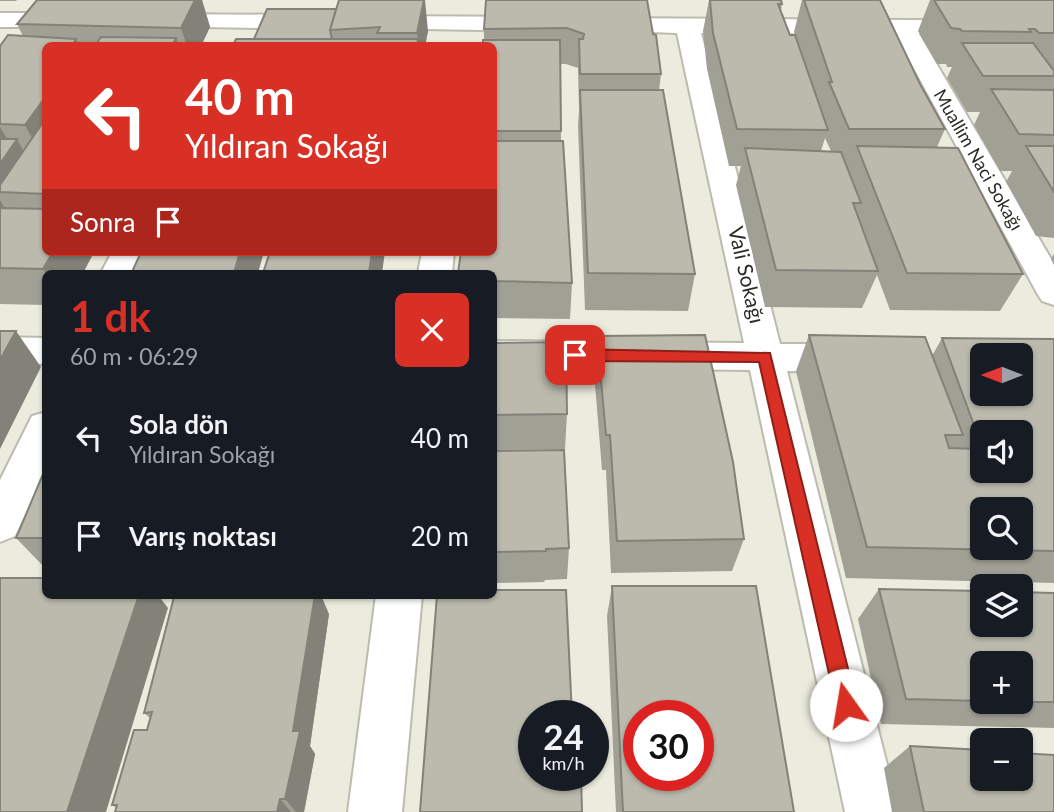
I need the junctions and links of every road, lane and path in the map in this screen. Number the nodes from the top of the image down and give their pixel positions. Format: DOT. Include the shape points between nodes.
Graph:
graph roads {
  1 [pos="60,0"];
  2 [pos="242,11"];
  3 [pos="0,20"];
  4 [pos="99,21"];
  5 [pos="127,21"];
  6 [pos="463,23"];
  7 [pos="687,25"];
  8 [pos="902,27"];
  9 [pos="1054,28"];
  10 [pos="37,30"];
  11 [pos="228,42"];
  12 [pos="1054,293"];
  13 [pos="0,350"];
  14 [pos="42,351"];
  15 [pos="497,355"];
  16 [pos="765,357"];
  17 [pos="887,358"];
  18 [pos="42,435"];
  19 [pos="0,523"];
  20 [pos="400,599"];
  21 [pos="375,812"];
  22 [pos="872,812"];
  1 -- 10 [label="street"];
  2 -- 5 [label="street"];
  2 -- 6 [label="street" via="337,22"];
  2 -- 11 [label="street"];
  3 -- 10 [label="street"];
  4 -- 10 [label="street"];
  6 -- 7 [label="street"];
  7 -- 8 [label="street"];
  7 -- 16 [label="street, Vali Sokağı"];
  8 -- 9 [label="street"];
  8 -- 12 [label="street, Muallim Naci Sokağı"];
  13 -- 14 [label="street"];
  15 -- 16 [label="street"];
  16 -- 17 [label="street"];
  16 -- 22 [label="street, Vali Sokağı"];
  18 -- 19 [label="street"];
  20 -- 21 [label="street"];
}
